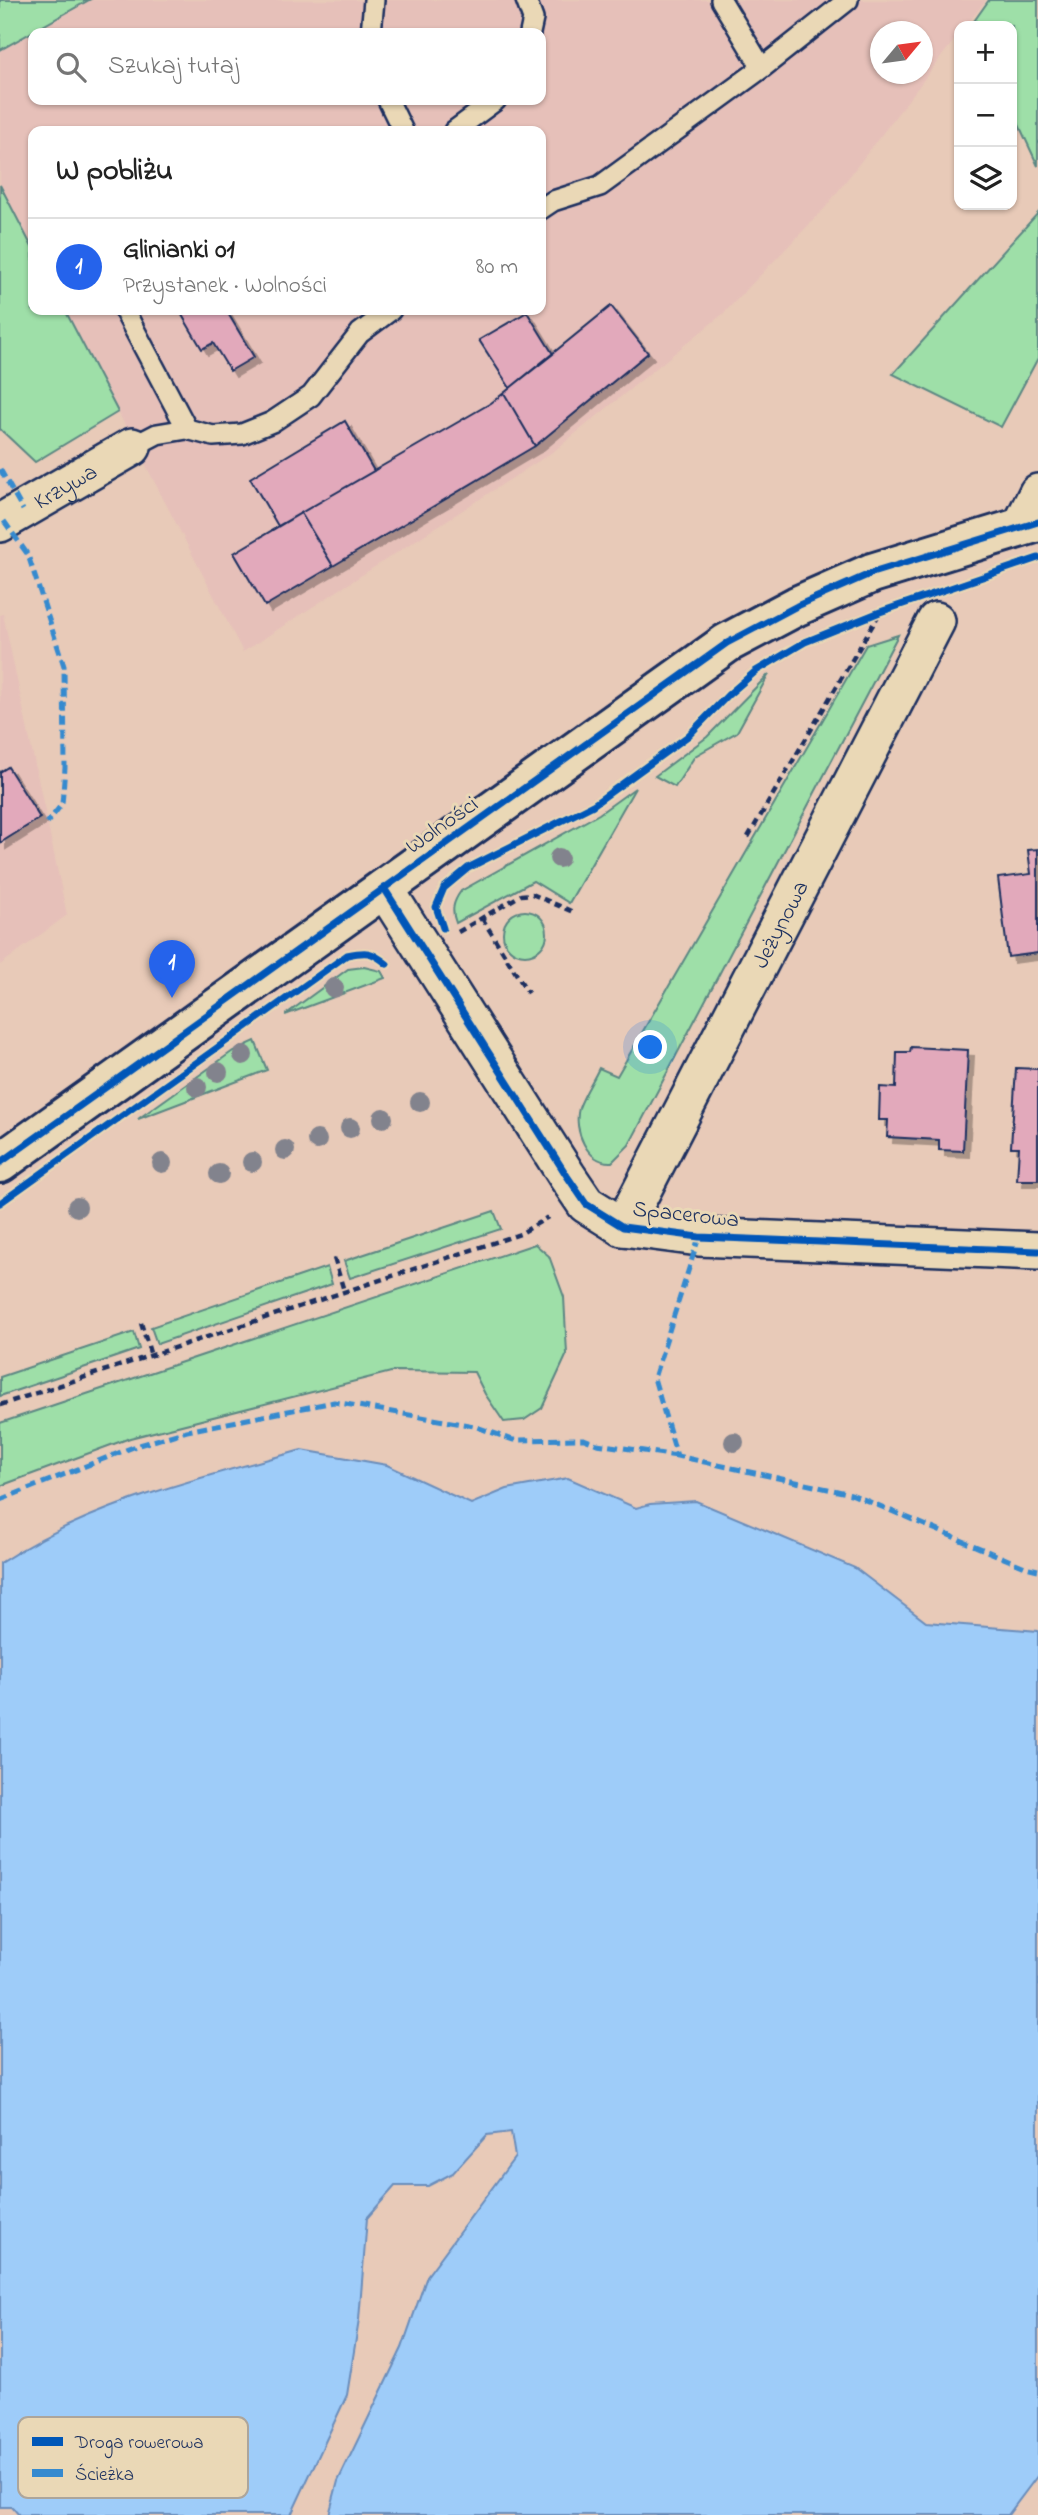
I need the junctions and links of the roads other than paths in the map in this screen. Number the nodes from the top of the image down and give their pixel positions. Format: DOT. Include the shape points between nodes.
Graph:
graph roads {
  1 [pos="374,0"];
  2 [pos="526,0"];
  3 [pos="721,0"];
  4 [pos="848,0"];
  5 [pos="371,28"];
  6 [pos="531,28"];
  7 [pos="762,68"];
  8 [pos="390,105"];
  9 [pos="489,105"];
  10 [pos="401,126"];
  11 [pos="461,126"];
  12 [pos="546,206"];
  13 [pos="127,315"];
  14 [pos="372,315"];
  15 [pos="384,315"];
  16 [pos="360,333"];
  17 [pos="187,429"];
  18 [pos="132,447"];
  19 [pos="1038,493"];
  20 [pos="0,523"];
  21 [pos="1029,525"];
  22 [pos="936,621"];
  23 [pos="384,888"];
  24 [pos="0,1163"];
  25 [pos="623,1227"];
  26 [pos="1038,1251"];
  1 -- 5 [label="lane"];
  2 -- 6 [label="lane" via="533,19"];
  3 -- 7 [label="lane"];
  4 -- 7 [label="lane"];
  7 -- 12 [label="lane" via="600,186"];
  8 -- 10 [label="lane"];
  9 -- 11 [label="lane"];
  13 -- 17 [label="lane"];
  14 -- 16 [label="lane"];
  15 -- 16 [label="lane"];
  16 -- 17 [label="lane" via="311,396 272,422 242,434 213,436"];
  17 -- 18 [label="lane" via="157,434"];
  18 -- 20 [label="street, Krzywa"];
  19 -- 21 [label="street"];
  21 -- 23 [label="street, Wolności" via="860,579 727,643"];
  22 -- 25 [label="street, Jeżynowa"];
  23 -- 24 [label="street, Wolności"];
  23 -- 25 [label="street, Spacerowa" via="586,1204"];
  25 -- 26 [label="street, Spacerowa" via="699,1237"];
}
